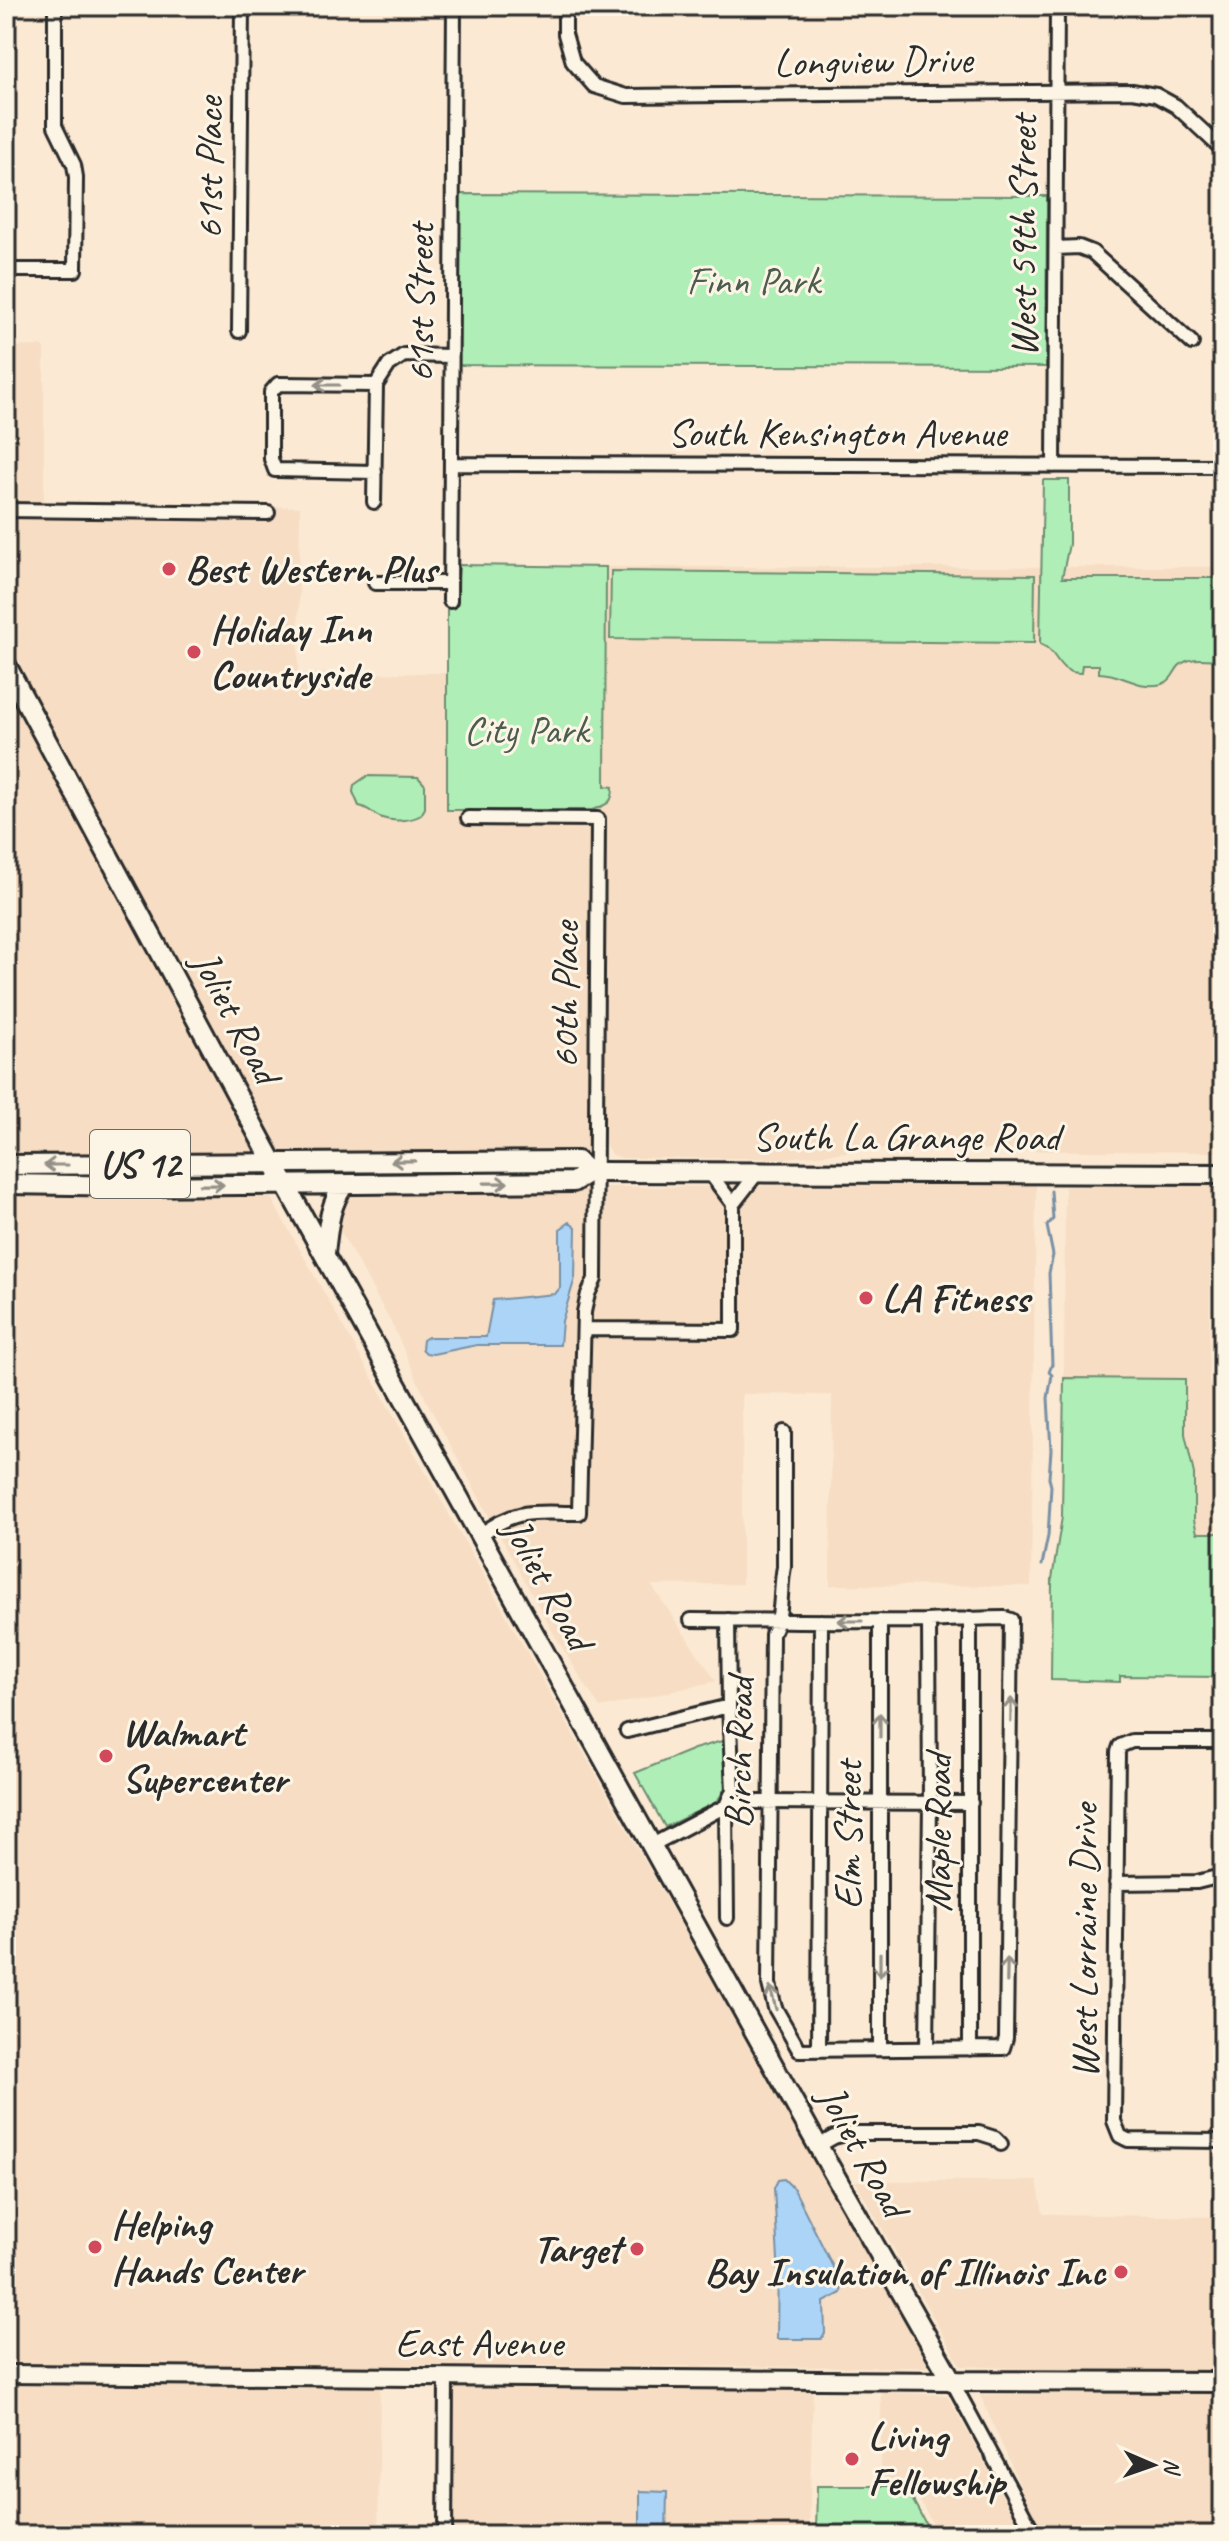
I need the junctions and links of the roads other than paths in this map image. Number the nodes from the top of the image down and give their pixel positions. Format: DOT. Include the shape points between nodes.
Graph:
graph roads {
  1 [pos="55,6"];
  2 [pos="242,6"];
  3 [pos="454,6"];
  4 [pos="565,6"];
  5 [pos="1057,6"];
  6 [pos="1056,90"];
  7 [pos="1223,150"];
  8 [pos="1056,248"];
  9 [pos="6,270"];
  10 [pos="239,331"];
  11 [pos="1192,343"];
  12 [pos="451,356"];
  13 [pos="376,385"];
  14 [pos="451,464"];
  15 [pos="1054,466"];
  16 [pos="1223,466"];
  17 [pos="375,472"];
  18 [pos="374,502"];
  19 [pos="6,510"];
  20 [pos="268,513"];
  21 [pos="375,583"];
  22 [pos="450,583"];
  23 [pos="450,601"];
  24 [pos="6,665"];
  25 [pos="468,818"];
  26 [pos="274,1164"];
  27 [pos="6,1165"];
  28 [pos="593,1172"];
  29 [pos="709,1172"];
  30 [pos="758,1172"];
  31 [pos="1223,1174"];
  32 [pos="6,1184"];
  33 [pos="286,1184"];
  34 [pos="344,1185"];
  35 [pos="733,1204"];
  36 [pos="325,1253"];
  37 [pos="584,1329"];
  38 [pos="784,1432"];
  39 [pos="480,1535"];
  40 [pos="970,1618"];
  41 [pos="691,1620"];
  42 [pos="728,1620"];
  43 [pos="780,1621"];
  44 [pos="821,1621"];
  45 [pos="880,1621"];
  46 [pos="929,1621"];
  47 [pos="729,1706"];
  48 [pos="627,1731"];
  49 [pos="1223,1741"];
  50 [pos="771,1802"];
  51 [pos="819,1802"];
  52 [pos="880,1803"];
  53 [pos="930,1803"];
  54 [pos="971,1803"];
  55 [pos="726,1806"];
  56 [pos="652,1845"];
  57 [pos="1213,1878"];
  58 [pos="1116,1883"];
  59 [pos="727,1918"];
  60 [pos="880,2049"];
  61 [pos="927,2049"];
  62 [pos="970,2049"];
  63 [pos="819,2050"];
  64 [pos="1223,2141"];
  65 [pos="1001,2144"];
  66 [pos="818,2146"];
  67 [pos="6,2374"];
  68 [pos="446,2376"];
  69 [pos="952,2381"];
  70 [pos="1223,2382"];
  71 [pos="445,2535"];
  72 [pos="1035,2535"];
  1 -- 9 [label="street" via="55,126 76,177 75,270"];
  2 -- 10 [label="street, 61st Place"];
  3 -- 12 [label="street, 61st Street"];
  4 -- 6 [label="street, Longview Drive" via="573,62 594,86 626,96"];
  5 -- 6 [label="street, West 59th Street"];
  6 -- 7 [label="street, Longview Drive" via="1156,95 1176,106"];
  6 -- 8 [label="street, West 59th Street"];
  8 -- 11 [label="street" via="1079,247 1099,256"];
  8 -- 15 [label="street, West 59th Street"];
  12 -- 13 [label="street" via="404,355 389,365"];
  12 -- 14 [label="street, 61st Street"];
  13 -- 17 [label="street"];
  13 -- 17 [label="street, one-way" via="278,384 271,392 275,470"];
  14 -- 15 [label="street, South Kensington Avenue"];
  14 -- 22 [label="street, 61st Street"];
  15 -- 16 [label="street, South Kensington Avenue"];
  17 -- 18 [label="street"];
  19 -- 20 [label="street"];
  21 -- 22 [label="street"];
  22 -- 23 [label="street, 61st Street"];
  24 -- 26 [label="main road, Joliet Road"];
  25 -- 28 [label="street, 60th Place" via="598,819"];
  26 -- 27 [label="main road, South La Grange Road / US 12, one-way"];
  28 -- 26 [label="main road, South La Grange Road / US 12, one-way" via="577,1161"];
  26 -- 33 [label="main road, Joliet Road"];
  28 -- 29 [label="main road, South La Grange Road / US 12"];
  34 -- 28 [label="main road, South La Grange Road / US 12, one-way" via="573,1182"];
  28 -- 37 [label="street" via="595,1279"];
  29 -- 30 [label="main road, South La Grange Road / US 12"];
  29 -- 35 [label="street"];
  30 -- 31 [label="main road, South La Grange Road / US 12"];
  30 -- 35 [label="street"];
  32 -- 33 [label="main road, South La Grange Road / US 12, one-way"];
  33 -- 34 [label="main road, South La Grange Road / US 12"];
  33 -- 36 [label="main road, Joliet Road"];
  34 -- 36 [label="main road" via="330,1216"];
  35 -- 37 [label="street" via="733,1330"];
  36 -- 39 [label="main road, Joliet Road"];
  37 -- 39 [label="street" via="579,1513 520,1513"];
  38 -- 43 [label="street, Birch Road"];
  39 -- 56 [label="main road, Joliet Road"];
  40 -- 46 [label="street"];
  40 -- 54 [label="street, Maple Road"];
  62 -- 40 [label="street, one-way" via="1003,2048 1006,2038 1011,1620"];
  41 -- 42 [label="street"];
  42 -- 43 [label="street"];
  42 -- 47 [label="street"];
  43 -- 44 [label="street"];
  43 -- 50 [label="street, Birch Road" via="772,1634"];
  45 -- 44 [label="street, one-way"];
  44 -- 51 [label="street"];
  45 -- 46 [label="street"];
  52 -- 45 [label="street, Elm Street, one-way"];
  46 -- 53 [label="street"];
  47 -- 48 [label="street"];
  47 -- 55 [label="street" via="733,1790"];
  49 -- 58 [label="street, West Lorraine Drive" via="1132,1741 1120,1746"];
  50 -- 51 [label="street"];
  50 -- 55 [label="street"];
  63 -- 50 [label="street, Birch Road, one-way" via="799,2050 771,1996"];
  51 -- 52 [label="street"];
  51 -- 63 [label="street"];
  52 -- 53 [label="street"];
  52 -- 60 [label="street, Elm Street, one-way"];
  53 -- 54 [label="street"];
  53 -- 61 [label="street"];
  54 -- 62 [label="street, Maple Road"];
  55 -- 56 [label="street"];
  55 -- 59 [label="street"];
  56 -- 66 [label="main road, Joliet Road"];
  57 -- 58 [label="street"];
  58 -- 64 [label="street, West Lorraine Drive" via="1114,2121 1120,2136 1137,2141"];
  60 -- 61 [label="street"];
  60 -- 63 [label="street"];
  61 -- 62 [label="street"];
  65 -- 66 [label="street" via="979,2133 850,2133"];
  66 -- 69 [label="main road, Joliet Road"];
  67 -- 68 [label="street, East Avenue"];
  68 -- 69 [label="street, East Avenue"];
  68 -- 71 [label="street"];
  69 -- 70 [label="main road"];
  69 -- 72 [label="street, Joliet Road"];
}
